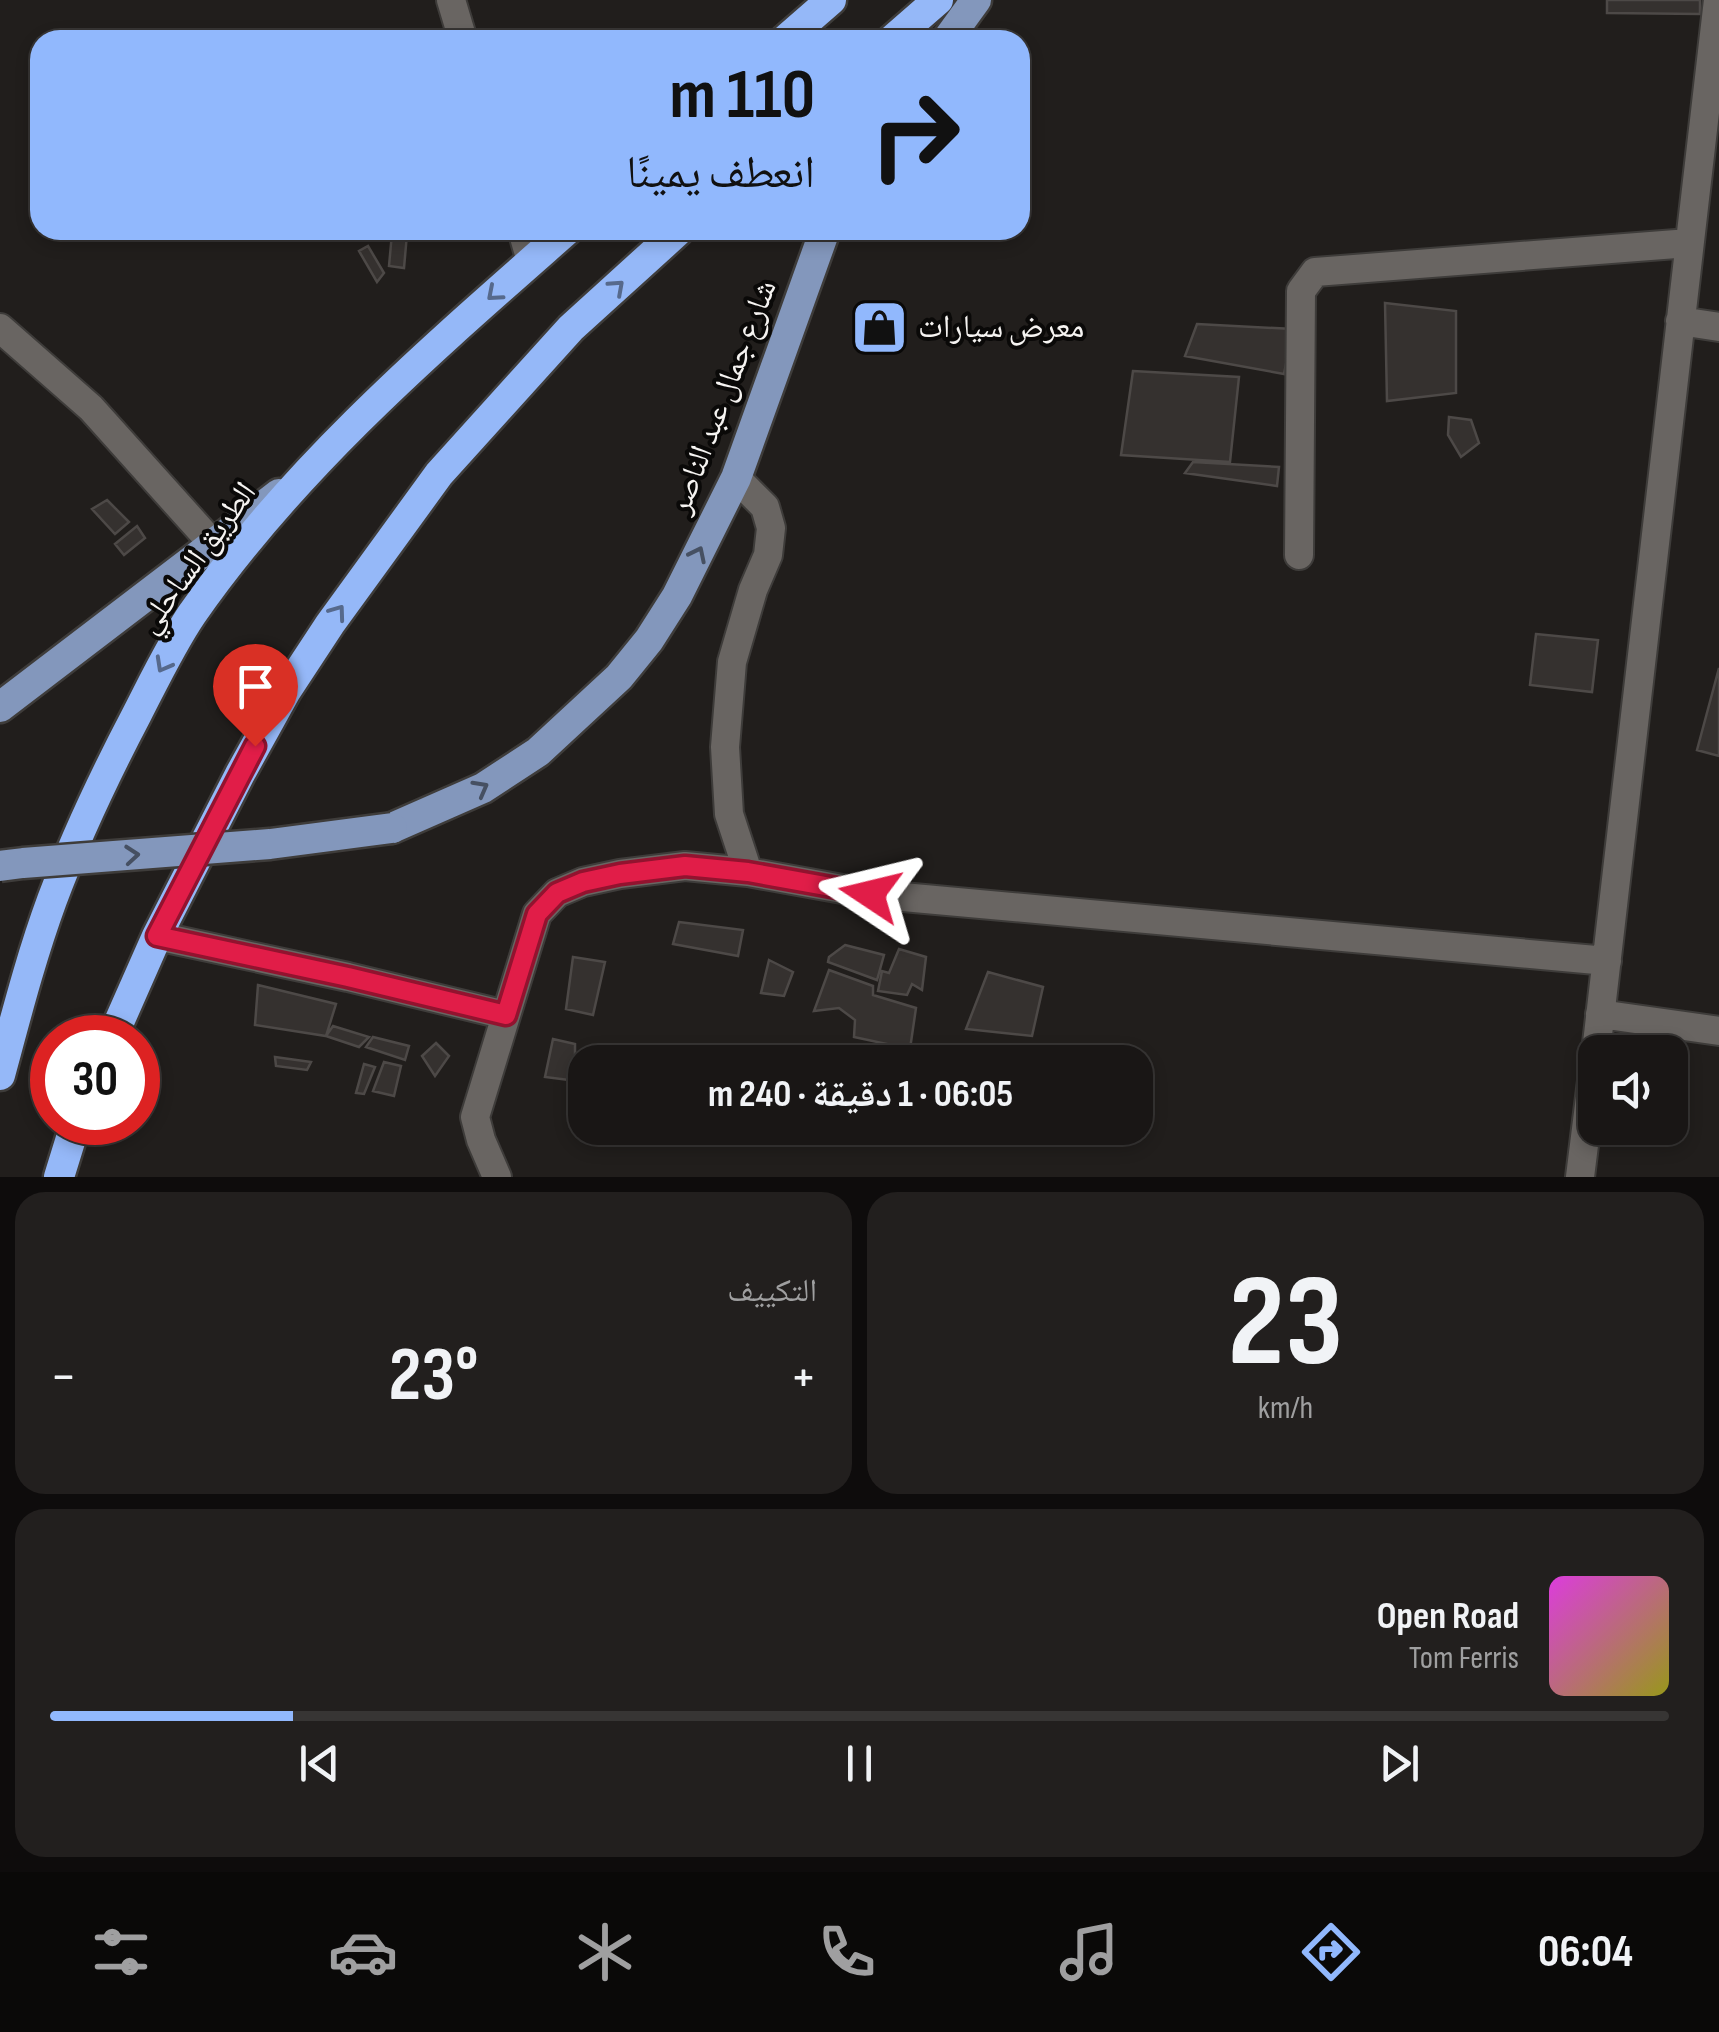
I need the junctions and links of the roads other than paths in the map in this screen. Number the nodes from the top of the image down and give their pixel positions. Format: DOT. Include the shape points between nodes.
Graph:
graph roads {
  1 [pos="451,0"];
  2 [pos="831,0"];
  3 [pos="938,0"];
  4 [pos="976,0"];
  5 [pos="1718,0"];
  6 [pos="460,30"];
  7 [pos="796,30"];
  8 [pos="904,30"];
  9 [pos="954,30"];
  10 [pos="525,240"];
  11 [pos="556,240"];
  12 [pos="668,240"];
  13 [pos="821,240"];
  14 [pos="1689,244"];
  15 [pos="532,262"];
  16 [pos="1680,322"];
  17 [pos="1719,327"];
  18 [pos="0,328"];
  19 [pos="736,478"];
  20 [pos="298,481"];
  21 [pos="213,544"];
  22 [pos="1298,555"];
  23 [pos="0,707"];
  24 [pos="0,866"];
  25 [pos="748,872"];
  26 [pos="157,936"];
  27 [pos="1607,961"];
  28 [pos="25,984"];
  29 [pos="0,1012"];
  30 [pos="1600,1014"];
  31 [pos="122,1015"];
  32 [pos="506,1015"];
  33 [pos="1719,1031"];
  34 [pos="1597,1035"];
  35 [pos="0,1075"];
  36 [pos="69,1145"];
  37 [pos="1584,1145"];
  38 [pos="59,1177"];
  39 [pos="497,1177"];
  40 [pos="1580,1177"];
  1 -- 6 [label="street"];
  2 -- 7 [label="highway"];
  3 -- 8 [label="highway"];
  4 -- 9 [label="main road"];
  5 -- 14 [label="street"];
  10 -- 15 [label="street"];
  11 -- 15 [label="highway, الطريق الساحلي"];
  26 -- 12 [label="highway, one-way" via="286,692 439,474 571,328"];
  13 -- 19 [label="main road, شارع جمال عبد الناصر"];
  14 -- 16 [label="street"];
  14 -- 22 [label="street" via="1315,272 1302,290"];
  15 -- 20 [label="highway, الطريق الساحلي, one-way" via="442,339"];
  16 -- 17 [label="street"];
  16 -- 27 [label="street"];
  18 -- 21 [label="street" via="91,408"];
  24 -- 19 [label="main road, شارع جمال عبد الناصر, one-way, bridge" via="392,828 483,788 538,752 619,677 677,596"];
  19 -- 25 [label="street" via="765,506 771,528 732,662 725,747 729,814"];
  20 -- 21 [label="main road"];
  20 -- 28 [label="highway, الطريق الساحلي, one-way" via="190,616 160,669 99,787"];
  21 -- 23 [label="main road"];
  25 -- 27 [label="street" via="870,894"];
  25 -- 32 [label="street" via="660,868 557,893 537,914"];
  26 -- 31 [label="highway"];
  26 -- 32 [label="street"];
  27 -- 30 [label="street"];
  28 -- 29 [label="highway"];
  28 -- 35 [label="highway, الطريق الساحلي"];
  30 -- 33 [label="street"];
  30 -- 34 [label="street"];
  32 -- 39 [label="street" via="476,1117"];
  36 -- 38 [label="highway"];
  37 -- 40 [label="street"];
}
